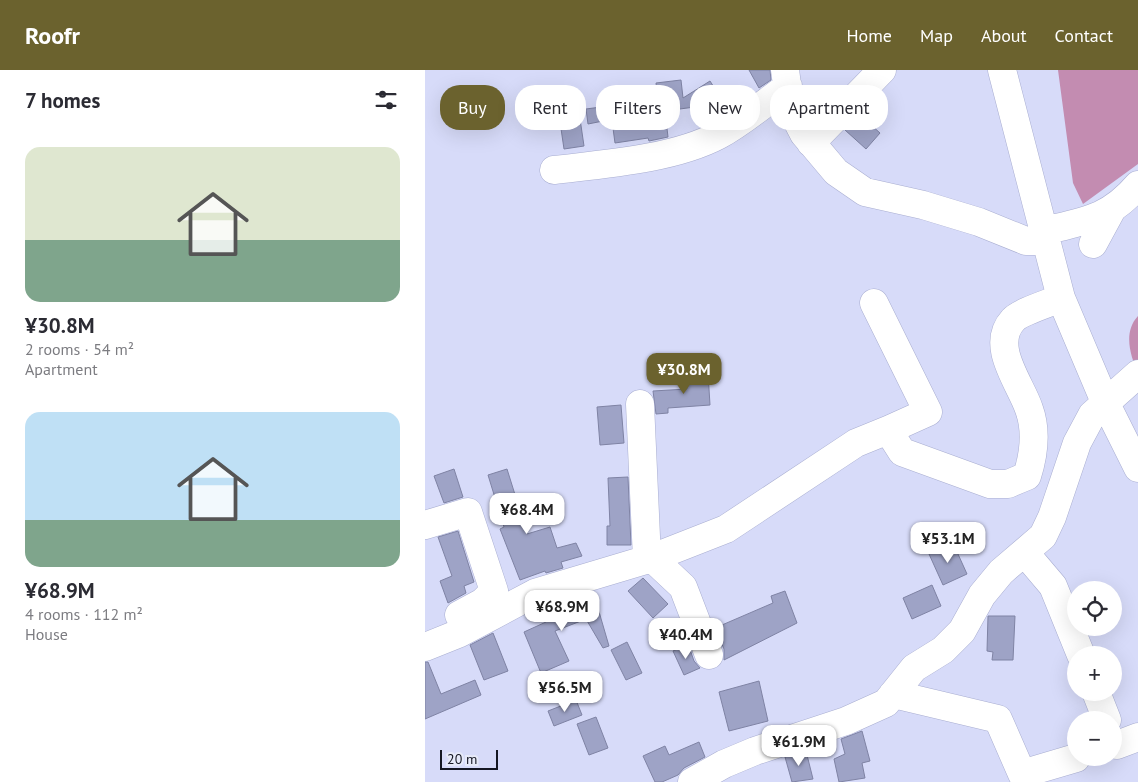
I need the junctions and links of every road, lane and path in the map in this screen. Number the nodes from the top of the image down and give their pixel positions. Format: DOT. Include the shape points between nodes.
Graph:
graph roads {
  1 [pos="882,70"];
  2 [pos="1002,70"];
  3 [pos="787,78"];
  4 [pos="811,143"];
  5 [pos="554,170"];
  6 [pos="1138,184"];
  7 [pos="1112,210"];
  8 [pos="1045,236"];
  9 [pos="1093,244"];
  10 [pos="1061,298"];
  11 [pos="874,303"];
  12 [pos="1138,374"];
  13 [pos="1105,402"];
  14 [pos="640,404"];
  15 [pos="888,430"];
  16 [pos="1138,468"];
  17 [pos="425,526"];
  18 [pos="1025,553"];
  19 [pos="649,559"];
  20 [pos="425,631"];
  21 [pos="1077,646"];
  22 [pos="425,647"];
  23 [pos="709,655"];
  24 [pos="893,694"];
  25 [pos="1067,761"];
  26 [pos="1013,778"];
  27 [pos="692,782"];
  1 -- 4 [label="street"];
  2 -- 8 [label="street"];
  3 -- 4 [label="street" via="791,107 803,134"];
  3 -- 5 [label="street" via="720,134 698,144 676,151"];
  4 -- 8 [label="street" via="836,172 865,192 979,222 1026,241"];
  6 -- 7 [label="street"];
  7 -- 8 [label="street"];
  7 -- 9 [label="street"];
  8 -- 10 [label="street"];
  10 -- 13 [label="street"];
  10 -- 15 [label="street" via="1013,319 1005,334 1007,362 1029,409 1034,438 1027,476 1008,484 990,484 902,452"];
  11 -- 15 [label="street" via="928,412"];
  12 -- 13 [label="street"];
  13 -- 16 [label="street"];
  13 -- 18 [label="street" via="1092,415 1077,442 1043,536"];
  14 -- 19 [label="street"];
  15 -- 19 [label="street" via="856,443 726,529"];
  17 -- 20 [label="street" via="468,512 493,591 483,602"];
  18 -- 21 [label="street" via="1053,586"];
  18 -- 24 [label="street" via="1001,572 982,595 962,631 943,650 914,668"];
  19 -- 22 [label="street" via="535,592 460,633"];
  19 -- 23 [label="street" via="683,587"];
  24 -- 26 [label="street" via="998,719"];
  24 -- 27 [label="street" via="886,702 846,721 755,751"];
  25 -- 26 [label="street"];
}
